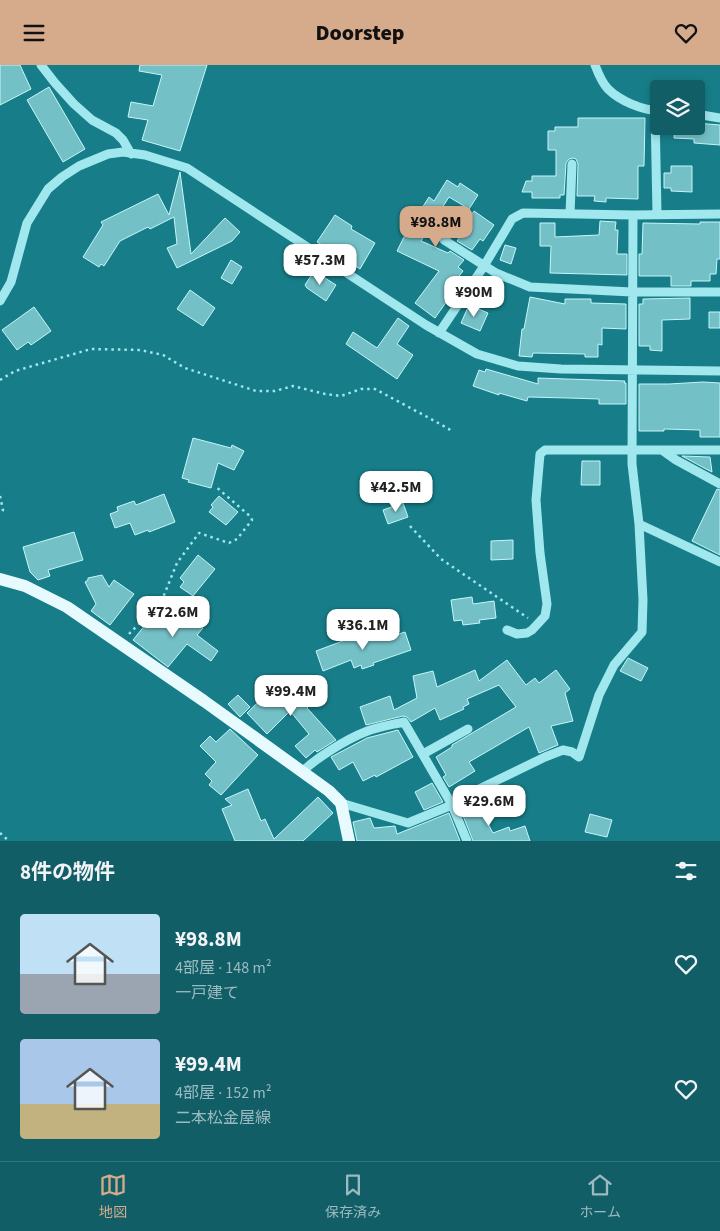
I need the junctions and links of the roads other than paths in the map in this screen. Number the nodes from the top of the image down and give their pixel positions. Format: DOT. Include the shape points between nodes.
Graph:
graph roads {
  1 [pos="41,65"];
  2 [pos="595,65"];
  3 [pos="650,108"];
  4 [pos="705,116"];
  5 [pos="720,118"];
  6 [pos="657,135"];
  7 [pos="131,153"];
  8 [pos="572,164"];
  9 [pos="570,214"];
  10 [pos="657,214"];
  11 [pos="720,214"];
  12 [pos="634,215"];
  13 [pos="459,218"];
  14 [pos="484,266"];
  15 [pos="632,292"];
  16 [pos="720,292"];
  17 [pos="0,301"];
  18 [pos="439,333"];
  19 [pos="632,371"];
  20 [pos="720,371"];
  21 [pos="720,449"];
  22 [pos="633,450"];
  23 [pos="662,450"];
  24 [pos="720,484"];
  25 [pos="639,524"];
  26 [pos="720,562"];
  27 [pos="0,579"];
  28 [pos="507,630"];
  29 [pos="468,729"];
  30 [pos="423,754"];
  31 [pos="302,772"];
  32 [pos="341,803"];
  33 [pos="452,805"];
  34 [pos="349,841"];
  35 [pos="467,841"];
  1 -- 7 [label="street" via="74,104 97,123 116,133"];
  2 -- 3 [label="street" via="607,88 619,97"];
  4 -- 5 [label="street"];
  6 -- 10 [label="street"];
  7 -- 17 [label="street" via="108,154 79,166 48,189 27,223 11,282"];
  7 -- 18 [label="street" via="187,168"];
  8 -- 9 [label="street"];
  9 -- 12 [label="street"];
  9 -- 14 [label="street" via="523,213 512,219"];
  10 -- 11 [label="street"];
  10 -- 12 [label="street"];
  12 -- 15 [label="street"];
  13 -- 14 [label="street" via="444,240"];
  14 -- 15 [label="street" via="530,287"];
  14 -- 18 [label="street"];
  15 -- 16 [label="street"];
  15 -- 19 [label="street"];
  18 -- 19 [label="street" via="477,354 518,366"];
  19 -- 20 [label="street"];
  19 -- 22 [label="street"];
  21 -- 23 [label="street"];
  22 -- 23 [label="street"];
  22 -- 25 [label="street"];
  22 -- 28 [label="street" via="545,450 540,454 536,500 546,616 532,630 521,634"];
  23 -- 24 [label="street"];
  25 -- 26 [label="street"];
  25 -- 33 [label="street" via="642,632 614,665 606,680 579,757 563,750"];
  27 -- 31 [label="main road" via="24,586 67,607"];
  29 -- 30 [label="street"];
  30 -- 31 [label="street" via="404,722 365,732 309,764"];
  30 -- 33 [label="street"];
  31 -- 32 [label="main road"];
  32 -- 33 [label="street" via="408,823"];
  32 -- 34 [label="main road"];
  33 -- 35 [label="street"];
}
